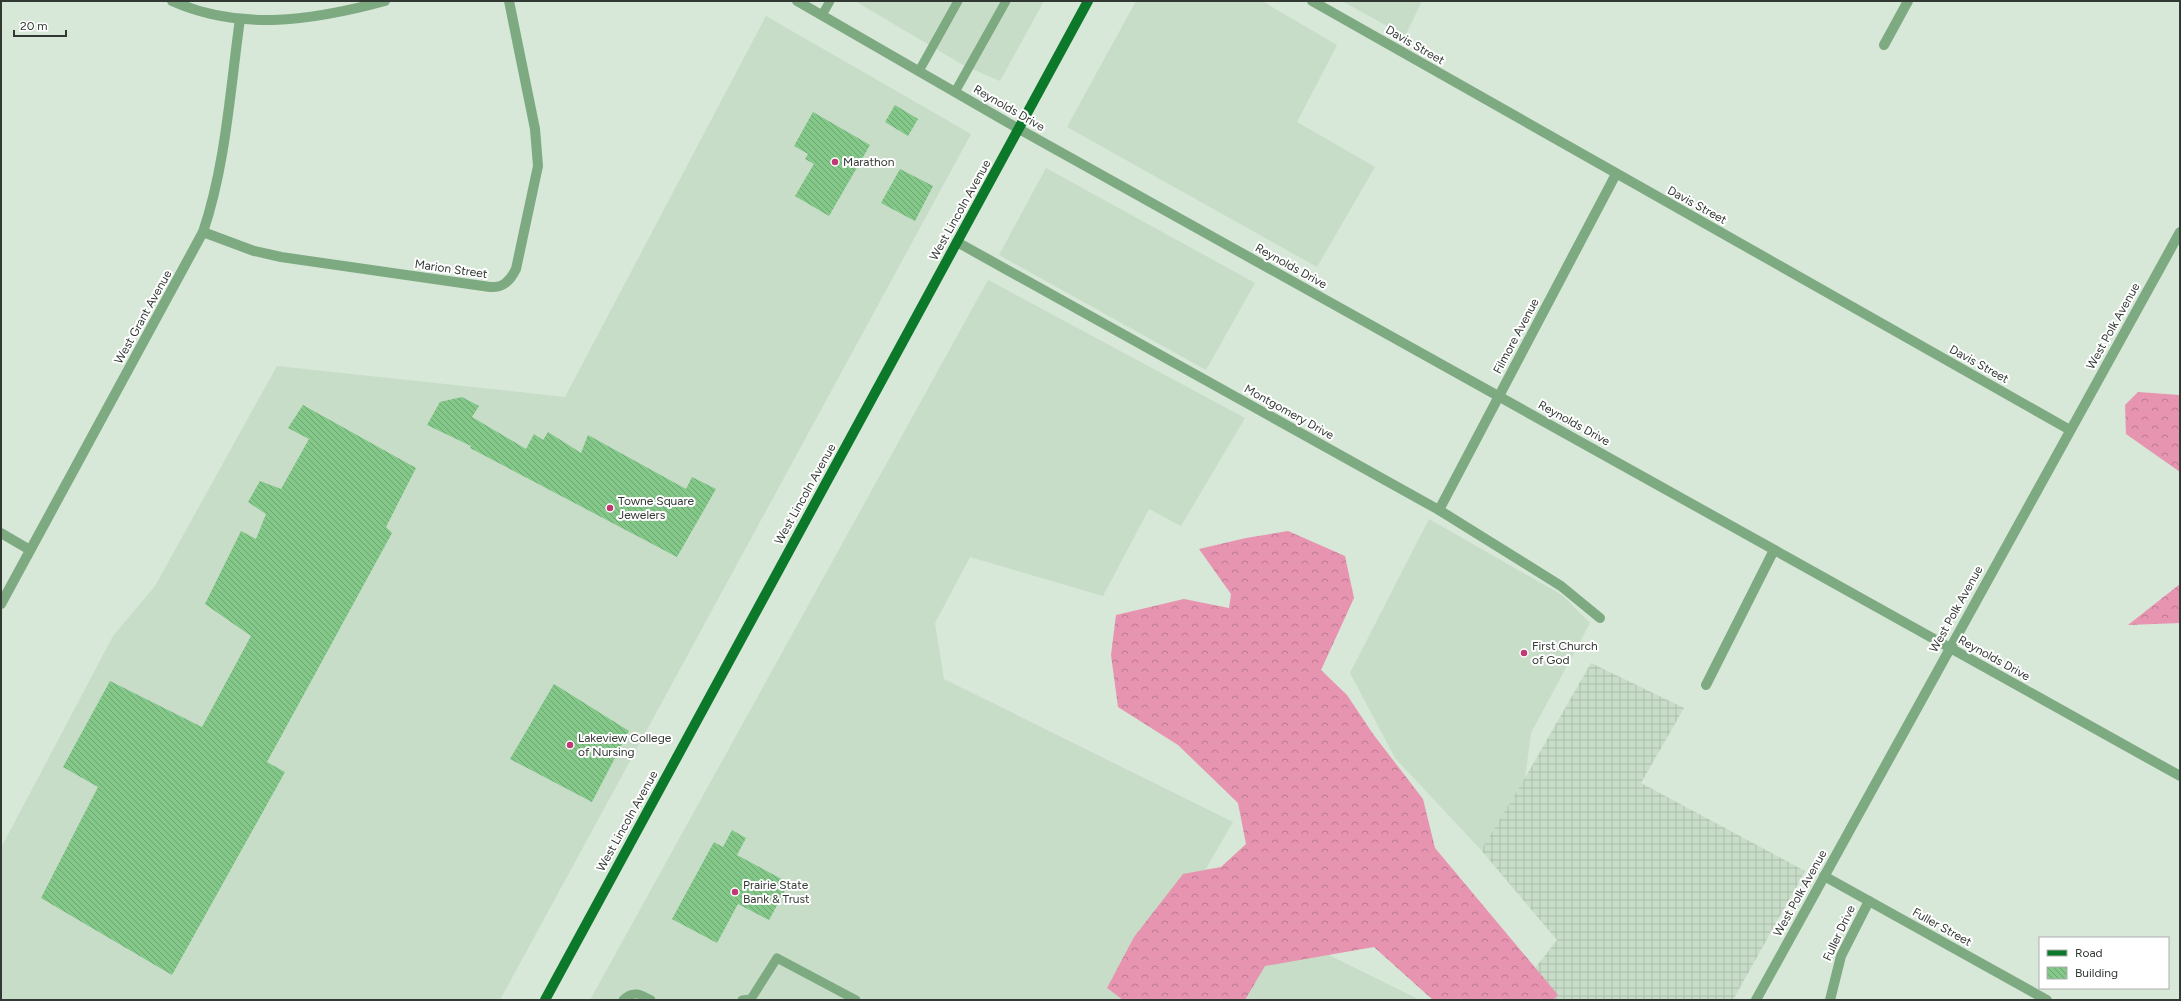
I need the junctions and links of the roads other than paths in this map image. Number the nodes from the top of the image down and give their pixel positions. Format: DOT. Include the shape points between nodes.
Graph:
graph roads {
  1 [pos="172,1"];
  2 [pos="385,1"];
  3 [pos="509,1"];
  4 [pos="797,1"];
  5 [pos="830,1"];
  6 [pos="958,1"];
  7 [pos="1006,1"];
  8 [pos="1088,1"];
  9 [pos="1312,1"];
  10 [pos="1908,1"];
  11 [pos="354,5"];
  12 [pos="822,16"];
  13 [pos="240,19"];
  14 [pos="1884,44"];
  15 [pos="919,71"];
  16 [pos="955,92"];
  17 [pos="1019,129"];
  18 [pos="1616,174"];
  19 [pos="203,232"];
  20 [pos="2180,232"];
  21 [pos="956,242"];
  22 [pos="1500,396"];
  23 [pos="2070,430"];
  24 [pos="1438,510"];
  25 [pos="1,533"];
  26 [pos="30,550"];
  27 [pos="1774,550"];
  28 [pos="1,604"];
  29 [pos="1600,618"];
  30 [pos="1950,648"];
  31 [pos="1706,684"];
  32 [pos="2180,776"];
  33 [pos="1824,876"];
  34 [pos="1869,901"];
  35 [pos="545,1000"];
  36 [pos="624,1000"];
  37 [pos="651,1000"];
  38 [pos="742,1000"];
  39 [pos="856,1000"];
  40 [pos="1756,1000"];
  41 [pos="1830,1000"];
  42 [pos="2047,1000"];
  1 -- 13 [label="street" via="211,14"];
  2 -- 11 [label="street"];
  3 -- 19 [label="street, Marion Street" via="535,128 538,166 516,269 511,279 503,285 490,288 281,257 254,252"];
  4 -- 12 [label="street, Reynolds Drive"];
  5 -- 12 [label="lane"];
  6 -- 15 [label="lane"];
  7 -- 16 [label="lane"];
  8 -- 17 [label="main road, West Lincoln Avenue"];
  9 -- 18 [label="street, Davis Street"];
  10 -- 14 [label="street"];
  11 -- 13 [label="street" via="308,18 276,21"];
  12 -- 15 [label="street, Reynolds Drive"];
  13 -- 19 [label="street, West Grant Avenue" via="218,177"];
  15 -- 16 [label="street, Reynolds Drive"];
  16 -- 17 [label="street, Reynolds Drive"];
  17 -- 21 [label="main road, West Lincoln Avenue"];
  17 -- 22 [label="street, Reynolds Drive"];
  18 -- 22 [label="street, Filmore Avenue"];
  18 -- 23 [label="street, Davis Street"];
  19 -- 26 [label="street, West Grant Avenue"];
  20 -- 23 [label="street, West Polk Avenue"];
  21 -- 24 [label="street, Montgomery Drive"];
  21 -- 35 [label="main road, West Lincoln Avenue"];
  22 -- 24 [label="street, Filmore Avenue"];
  22 -- 27 [label="street, Reynolds Drive"];
  23 -- 30 [label="street, West Polk Avenue"];
  24 -- 29 [label="street, Montgomery Drive" via="1561,586"];
  25 -- 26 [label="street"];
  26 -- 28 [label="street, West Grant Avenue"];
  27 -- 30 [label="street, Reynolds Drive"];
  27 -- 31 [label="street"];
  30 -- 32 [label="street, Reynolds Drive"];
  30 -- 33 [label="street, West Polk Avenue"];
  33 -- 34 [label="street, Fuller Street"];
  33 -- 40 [label="street, West Polk Avenue"];
  34 -- 41 [label="street, Fuller Drive" via="1841,956"];
  34 -- 42 [label="street, Fuller Street"];
  36 -- 37 [label="lane" via="628,994 634,993"];
  38 -- 39 [label="lane" via="752,999 777,958"];
}
